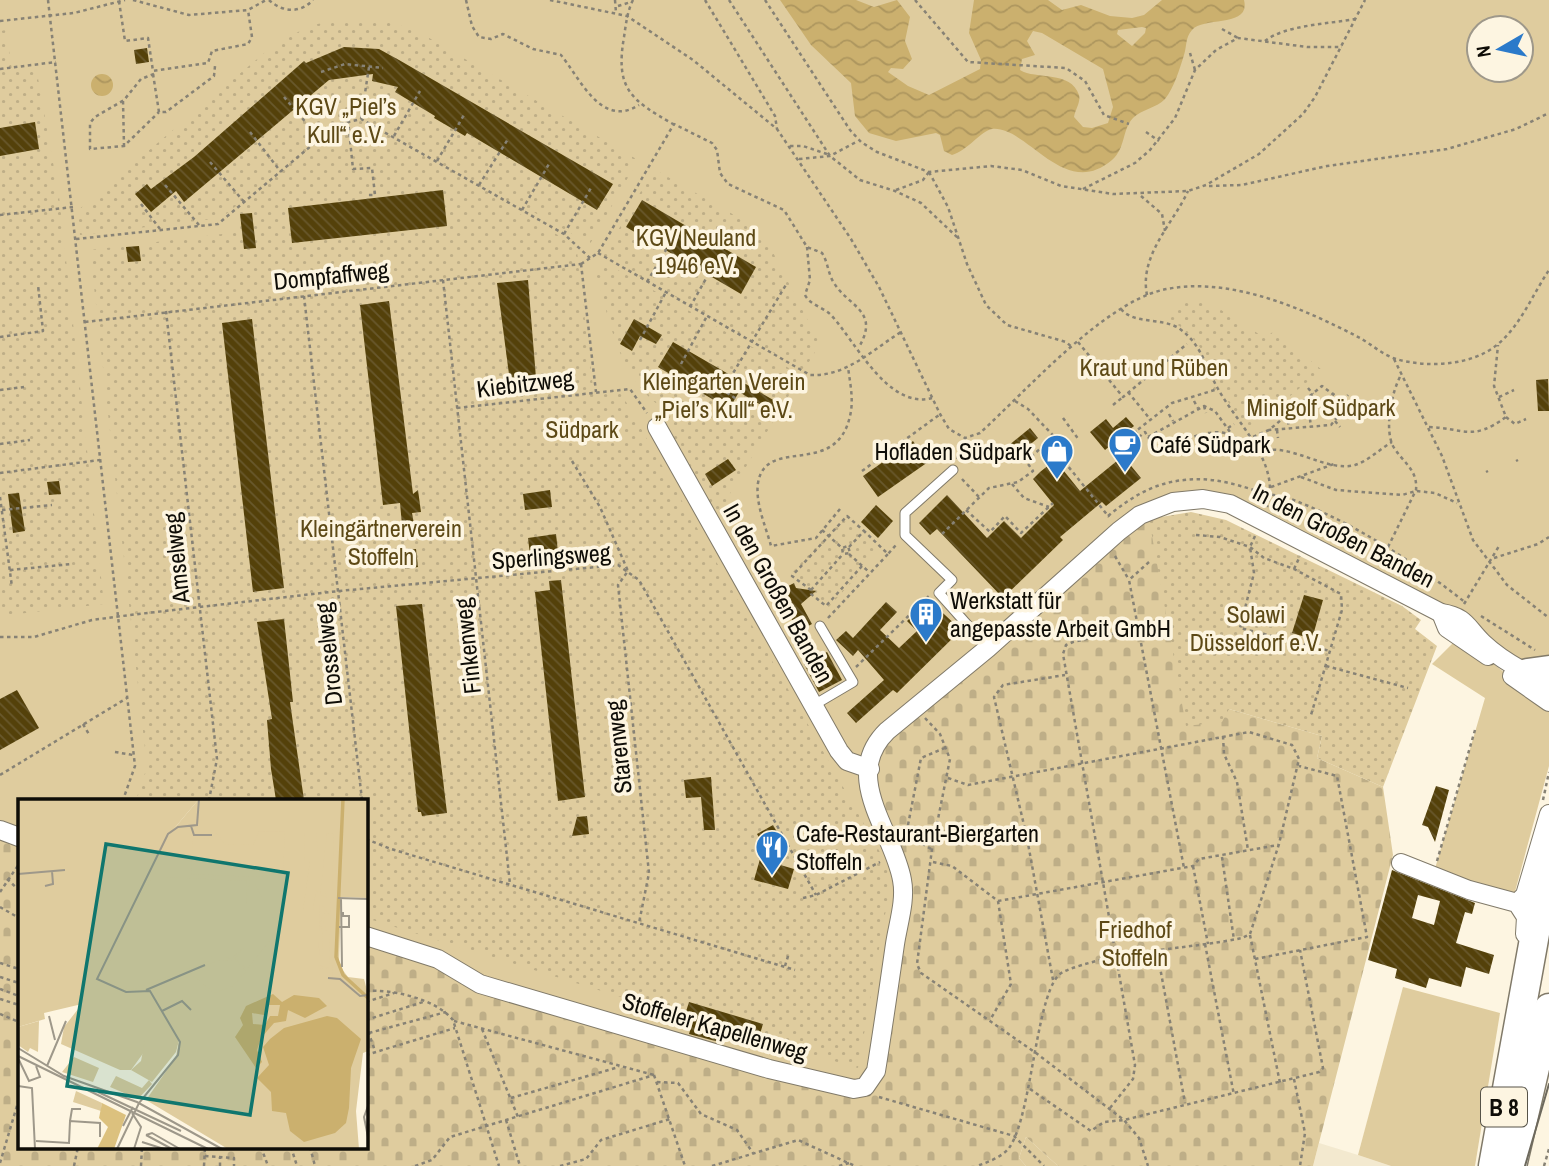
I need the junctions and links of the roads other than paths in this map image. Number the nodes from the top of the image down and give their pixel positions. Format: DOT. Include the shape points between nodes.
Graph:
graph roads {
  1 [pos="657,427"];
  2 [pos="953,470"];
  3 [pos="820,626"];
  4 [pos="1480,645"];
  5 [pos="988,648"];
  6 [pos="1543,670"];
  7 [pos="1549,702"];
  8 [pos="814,705"];
  9 [pos="870,769"];
  10 [pos="1549,814"];
  11 [pos="0,830"];
  12 [pos="18,837"];
  13 [pos="1549,856"];
  14 [pos="1401,863"];
  15 [pos="1517,903"];
  16 [pos="368,937"];
  17 [pos="1549,1008"];
  18 [pos="1520,1009"];
  19 [pos="865,1087"];
  20 [pos="1493,1166"];
  21 [pos="1512,1166"];
  1 -- 8 [label="street, In den Großen Banden"];
  2 -- 5 [label="lane" via="905,513 905,535 952,580 939,593"];
  3 -- 8 [label="lane" via="853,682"];
  4 -- 5 [label="street, In den Großen Banden" via="1447,628 1458,610 1230,504 1203,499 1154,509 1113,536"];
  4 -- 6 [label="street, In den Großen Banden"];
  4 -- 7 [label="street, In den Großen Banden"];
  5 -- 9 [label="street, In den Großen Banden" via="881,737"];
  8 -- 9 [label="street, In den Großen Banden" via="847,761"];
  9 -- 19 [label="street, In den Großen Banden" via="871,802 895,855 903,895 876,1071"];
  10 -- 15 [label="street" via="1525,895"];
  11 -- 12 [label="street"];
  13 -- 18 [label="main road, B 8"];
  14 -- 15 [label="street"];
  15 -- 18 [label="street" via="1527,923"];
  16 -- 19 [label="street, Stoffeler Kapellenweg" via="438,959 480,984 769,1069 854,1089"];
  17 -- 21 [label="main road, B 8"];
  18 -- 20 [label="main road, B 8"];
}
